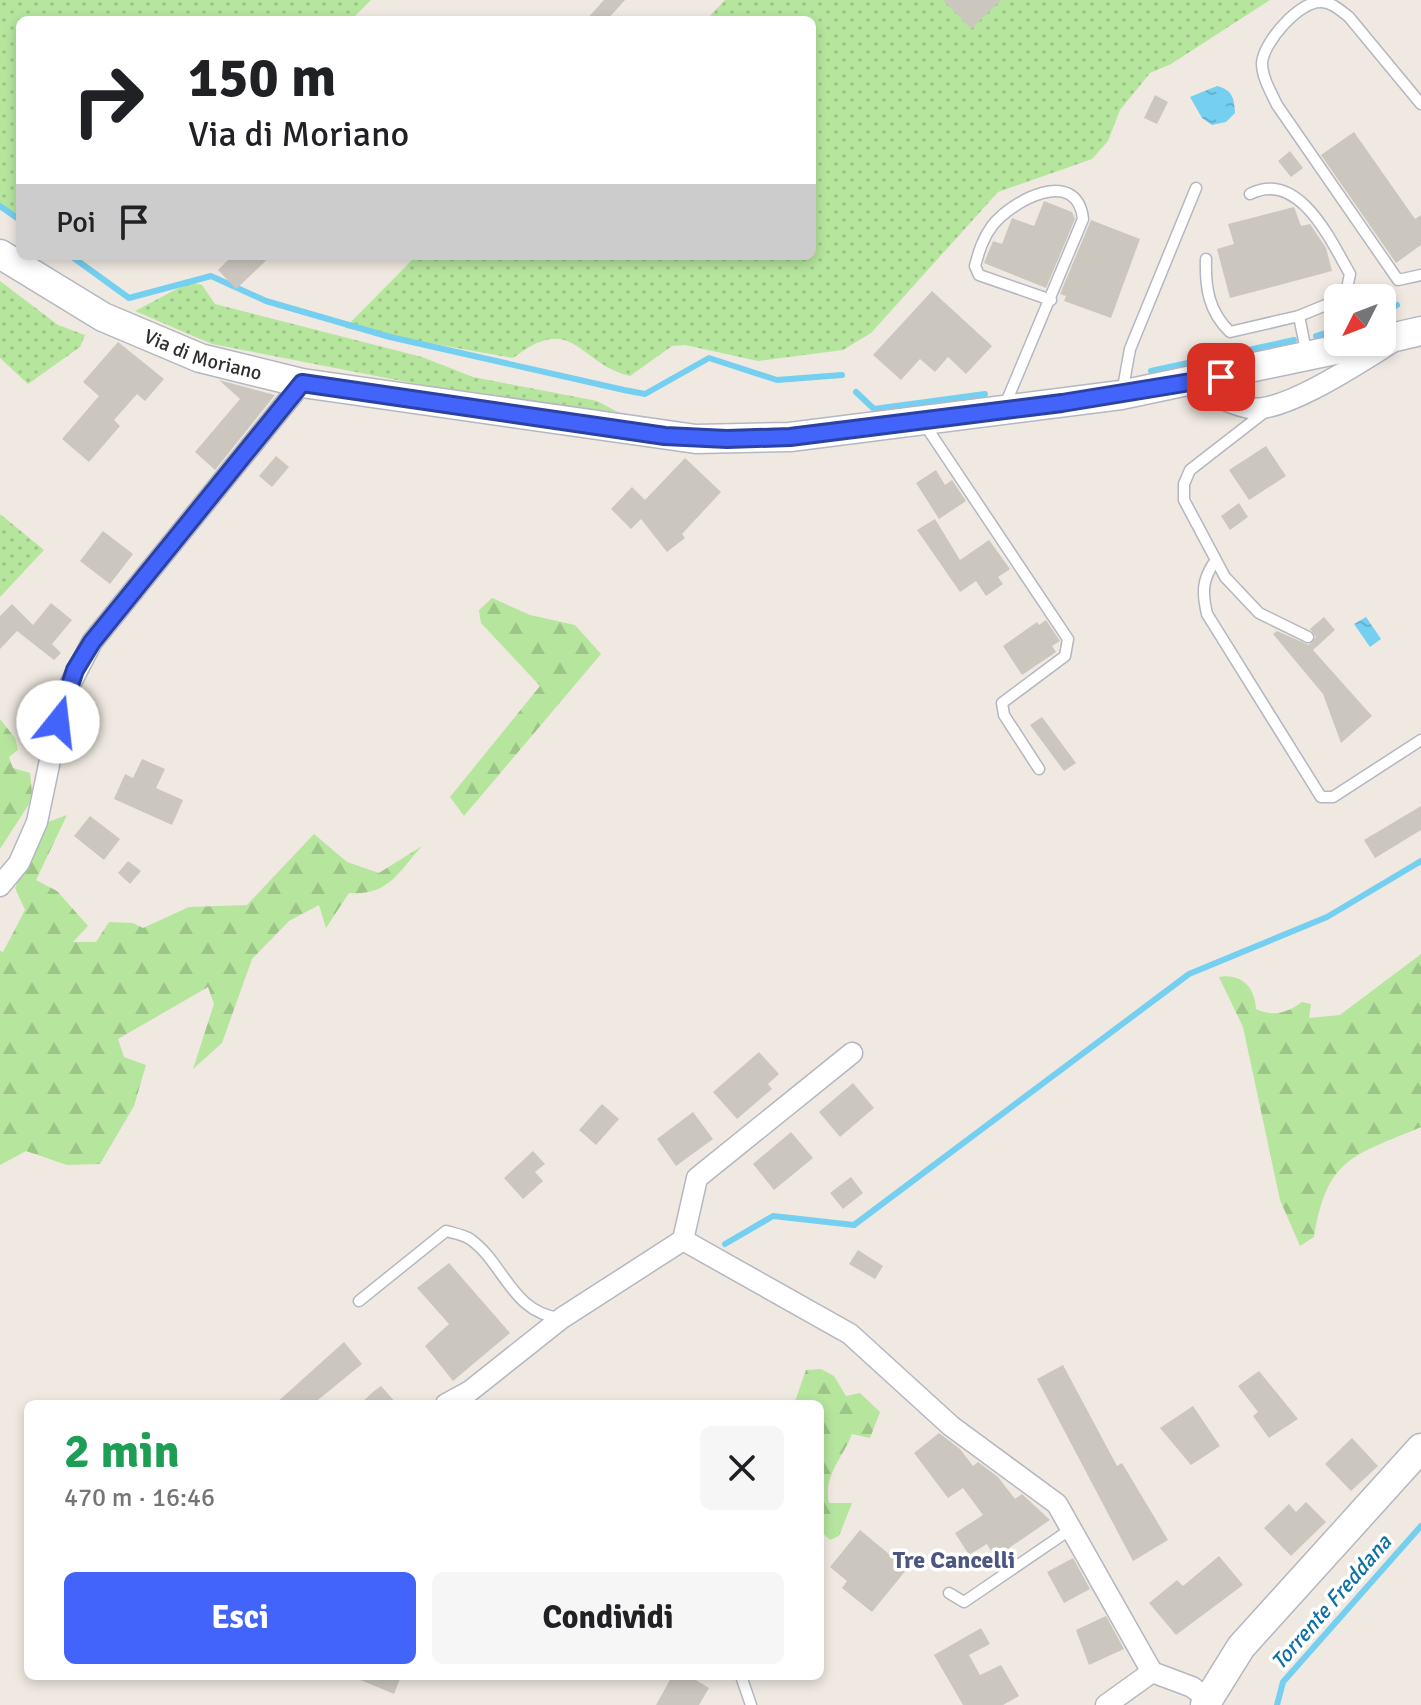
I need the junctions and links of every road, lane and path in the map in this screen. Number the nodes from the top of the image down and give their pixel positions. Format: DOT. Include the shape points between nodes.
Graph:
graph roads {
  1 [pos="1421,104"];
  2 [pos="1196,188"];
  3 [pos="1250,194"];
  4 [pos="0,254"];
  5 [pos="1206,259"];
  6 [pos="1421,275"];
  7 [pos="1348,284"];
  8 [pos="1051,300"];
  9 [pos="1324,305"];
  10 [pos="1299,316"];
  11 [pos="1402,335"];
  12 [pos="1324,354"];
  13 [pos="1307,358"];
  14 [pos="302,383"];
  15 [pos="1192,383"];
  16 [pos="1121,395"];
  17 [pos="1277,403"];
  18 [pos="1003,410"];
  19 [pos="921,421"];
  20 [pos="1215,561"];
  21 [pos="1308,637"];
  22 [pos="1421,740"];
  23 [pos="1039,769"];
  24 [pos="0,886"];
  25 [pos="852,1053"];
  26 [pos="683,1240"];
  27 [pos="359,1301"];
  28 [pos="562,1318"];
  29 [pos="453,1400"];
  30 [pos="1421,1448"];
  31 [pos="1071,1529"];
  32 [pos="949,1593"];
  33 [pos="1152,1672"];
  34 [pos="742,1680"];
  35 [pos="1206,1702"];
  36 [pos="751,1705"];
  37 [pos="1106,1705"];
  1 -- 6 [label="lane" via="1336,6 1307,5 1266,46 1264,79 1286,118 1398,280"];
  2 -- 16 [label="lane" via="1130,349"];
  3 -- 7 [label="lane" via="1268,189 1292,195 1319,221 1350,274"];
  4 -- 14 [label="main road, Via di Moriano" via="61,295 158,343"];
  5 -- 10 [label="lane" via="1214,317 1230,332"];
  8 -- 8 [label="lane" via="1083,219 1073,196 1050,190 1014,206 994,224 975,266 979,275"];
  8 -- 18 [label="lane"];
  9 -- 10 [label="lane"];
  10 -- 13 [label="lane"];
  11 -- 17 [label="street" via="1340,375"];
  12 -- 13 [label="main road, Via di Moriano"];
  13 -- 15 [label="main road, Via di Moriano"];
  14 -- 19 [label="main road, Via di Moriano" via="696,439 790,437"];
  14 -- 24 [label="street" via="92,642 63,698 37,822 19,863"];
  15 -- 16 [label="main road, Via di Moriano"];
  15 -- 17 [label="street" via="1251,409"];
  16 -- 18 [label="main road, Via di Moriano"];
  17 -- 20 [label="lane" via="1190,470 1184,484 1184,500"];
  18 -- 19 [label="main road, Via di Moriano"];
  19 -- 23 [label="lane" via="1068,639 1065,656 1002,703 1004,715"];
  20 -- 21 [label="lane" via="1259,613"];
  20 -- 22 [label="lane" via="1204,576 1207,614 1321,797 1333,797"];
  25 -- 26 [label="street" via="697,1178"];
  26 -- 28 [label="street"];
  26 -- 31 [label="street" via="850,1334 951,1426 1057,1504"];
  27 -- 28 [label="lane" via="446,1231 470,1239 541,1316"];
  28 -- 29 [label="street"];
  30 -- 35 [label="main road" via="1241,1647"];
  31 -- 32 [label="lane" via="964,1602"];
  31 -- 33 [label="street"];
  33 -- 35 [label="street" via="1192,1687"];
  33 -- 37 [label="street"];
  34 -- 36 [label="lane"];
}
